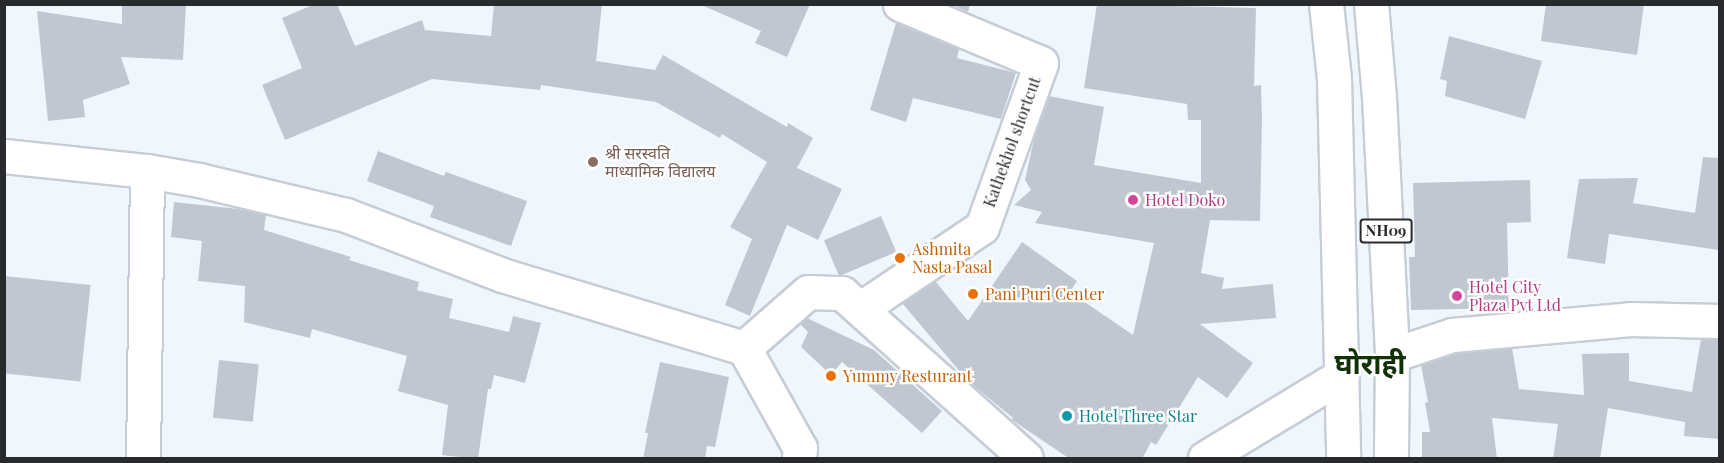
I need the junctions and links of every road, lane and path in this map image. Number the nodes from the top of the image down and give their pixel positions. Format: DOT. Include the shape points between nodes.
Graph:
graph roads {
  1 [pos="900,4"];
  2 [pos="1326,4"];
  3 [pos="1371,4"];
  4 [pos="4,156"];
  5 [pos="147,171"];
  6 [pos="860,309"];
  7 [pos="1719,321"];
  8 [pos="744,348"];
  9 [pos="1392,356"];
  10 [pos="1342,374"];
  11 [pos="143,459"];
  12 [pos="799,459"];
  13 [pos="1026,459"];
  14 [pos="1205,459"];
  15 [pos="1343,459"];
  16 [pos="1391,459"];
  1 -- 6 [label="street, Kathekhol shortcut" via="1041,63 982,227"];
  2 -- 10 [label="street, NH09" via="1334,79"];
  3 -- 9 [label="street, NH09"];
  4 -- 5 [label="street"];
  5 -- 8 [label="street" via="346,215 502,275"];
  5 -- 11 [label="street"];
  6 -- 8 [label="street" via="842,293 808,292"];
  6 -- 13 [label="street"];
  7 -- 9 [label="street" via="1630,319 1452,335"];
  8 -- 12 [label="street" via="800,448"];
  9 -- 10 [label="street"];
  9 -- 16 [label="street, NH09"];
  10 -- 14 [label="street"];
  10 -- 15 [label="street, NH09"];
}
